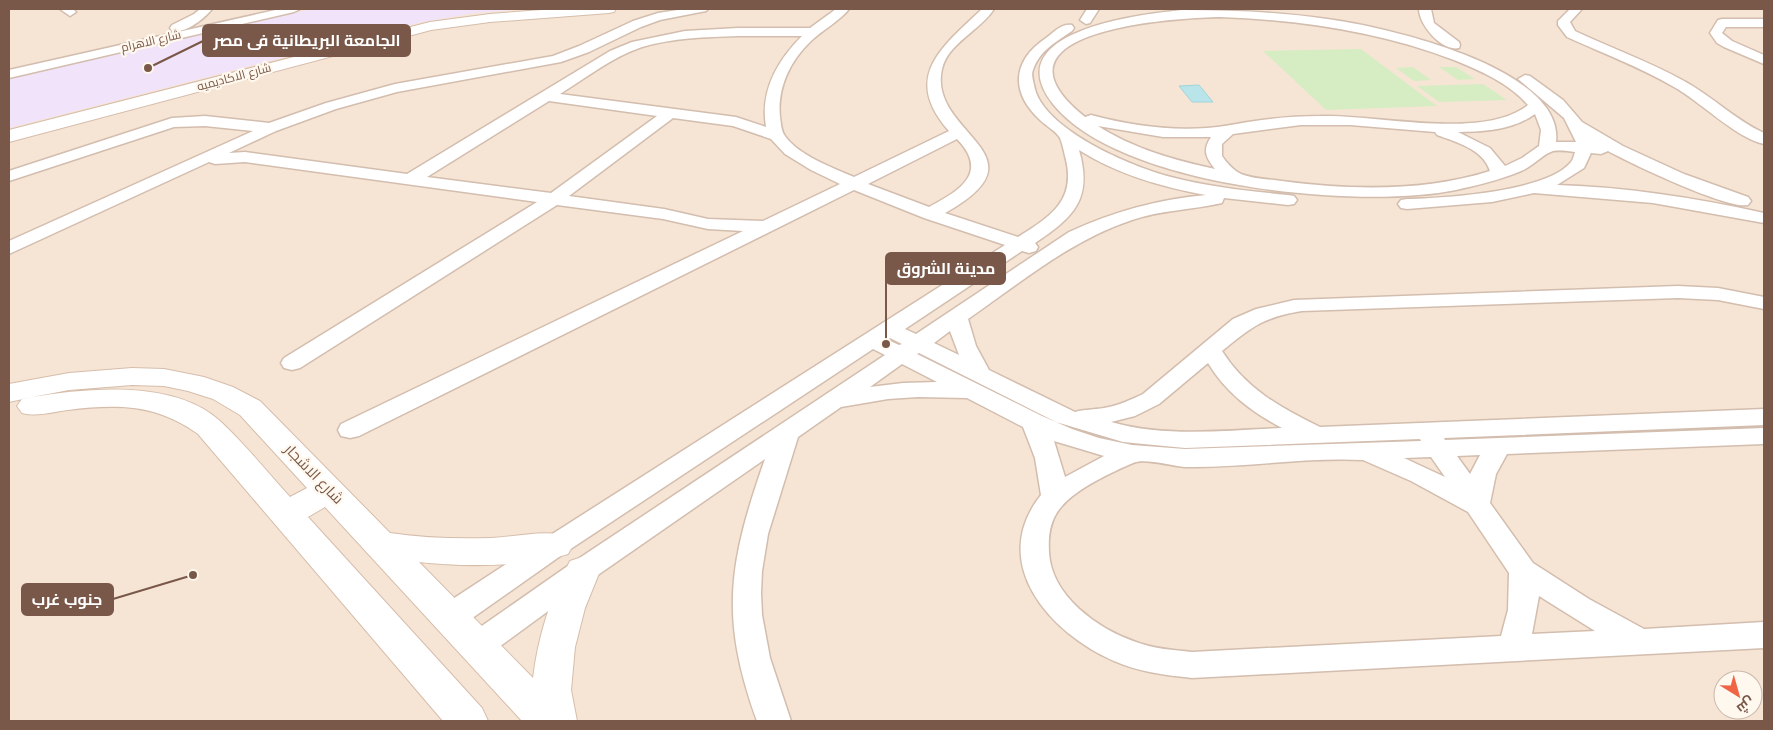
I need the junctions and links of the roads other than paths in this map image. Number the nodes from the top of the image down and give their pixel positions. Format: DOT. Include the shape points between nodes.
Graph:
graph roads {
  1 [pos="271,9"];
  2 [pos="294,9"];
  3 [pos="574,9"];
  4 [pos="609,9"];
  5 [pos="702,9"];
  6 [pos="843,9"];
  7 [pos="988,9"];
  8 [pos="1277,9"];
  9 [pos="1425,9"];
  10 [pos="1576,9"];
  11 [pos="1292,10"];
  12 [pos="1320,10"];
  13 [pos="1742,10"];
  14 [pos="1100,12"];
  15 [pos="1183,12"];
  16 [pos="202,13"];
  17 [pos="1140,13"];
  18 [pos="1764,15"];
  19 [pos="251,16"];
  20 [pos="1343,17"];
  21 [pos="216,21"];
  22 [pos="1764,23"];
  23 [pos="1424,29"];
  24 [pos="812,32"];
  25 [pos="164,33"];
  26 [pos="381,37"];
  27 [pos="1398,37"];
  28 [pos="1764,60"];
  29 [pos="9,68"];
  30 [pos="9,74"];
  31 [pos="547,96"];
  32 [pos="1537,105"];
  33 [pos="670,113"];
  34 [pos="772,115"];
  35 [pos="736,122"];
  36 [pos="1071,126"];
  37 [pos="1417,126"];
  38 [pos="1579,126"];
  39 [pos="271,128"];
  40 [pos="1227,131"];
  41 [pos="9,132"];
  42 [pos="960,132"];
  43 [pos="9,136"];
  44 [pos="776,136"];
  45 [pos="1764,140"];
  46 [pos="1546,146"];
  47 [pos="1586,147"];
  48 [pos="240,150"];
  49 [pos="1624,154"];
  50 [pos="1152,158"];
  51 [pos="1532,159"];
  52 [pos="1106,160"];
  53 [pos="1182,167"];
  54 [pos="1077,170"];
  55 [pos="1499,174"];
  56 [pos="9,176"];
  57 [pos="1235,178"];
  58 [pos="1561,178"];
  59 [pos="411,179"];
  60 [pos="856,183"];
  61 [pos="1527,190"];
  62 [pos="1599,192"];
  63 [pos="1191,195"];
  64 [pos="554,199"];
  65 [pos="1764,208"];
  66 [pos="930,214"];
  67 [pos="1764,218"];
  68 [pos="690,221"];
  69 [pos="767,226"];
  70 [pos="1019,244"];
  71 [pos="9,248"];
  72 [pos="1050,254"];
  73 [pos="707,256"];
  74 [pos="1764,303"];
  75 [pos="956,317"];
  76 [pos="880,335"];
  77 [pos="909,349"];
  78 [pos="1211,350"];
  79 [pos="292,363"];
  80 [pos="978,384"];
  81 [pos="9,393"];
  82 [pos="829,403"];
  83 [pos="9,411"];
  84 [pos="1064,417"];
  85 [pos="1764,417"];
  86 [pos="1033,422"];
  87 [pos="350,430"];
  88 [pos="788,432"];
  89 [pos="1317,434"];
  90 [pos="1764,436"];
  91 [pos="1432,439"];
  92 [pos="1500,446"];
  93 [pos="1364,451"];
  94 [pos="1132,453"];
  95 [pos="330,490"];
  96 [pos="1054,497"];
  97 [pos="1478,505"];
  98 [pos="286,514"];
  99 [pos="382,545"];
  100 [pos="556,545"];
  101 [pos="582,571"];
  102 [pos="1523,571"];
  103 [pos="450,617"];
  104 [pos="1764,635"];
  105 [pos="1640,642"];
  106 [pos="477,646"];
  107 [pos="1511,648"];
  108 [pos="468,721"];
  109 [pos="548,721"];
  110 [pos="557,721"];
  111 [pos="774,721"];
  1 -- 19 [label="street, شارع الاهرام"];
  2 -- 19 [label="street, شارع الاهرام"];
  3 -- 26 [label="street, شارع الاكاديميه" via="462,17"];
  4 -- 26 [label="street, شارع الاكاديميه" via="466,20"];
  5 -- 39 [label="street" via="642,22 556,60 395,88 331,106"];
  6 -- 24 [label="street"];
  7 -- 42 [label="street" via="939,60 935,72 937,97 952,125"];
  8 -- 11 [label="street"];
  9 -- 23 [label="street"];
  10 -- 45 [label="street" via="1564,21 1571,34 1678,83"];
  11 -- 12 [label="street"];
  11 -- 20 [label="street"];
  13 -- 18 [label="street"];
  14 -- 17 [label="street"];
  14 -- 36 [label="street" via="1046,41 1036,50 1025,71 1024,84 1028,95 1050,122"];
  15 -- 17 [label="street"];
  15 -- 20 [label="street"];
  16 -- 21 [label="street"];
  16 -- 25 [label="street"];
  17 -- 36 [label="street" via="1088,32 1064,45 1050,60 1046,72 1048,82"];
  19 -- 21 [label="street, شارع الاهرام"];
  19 -- 30 [label="street, شارع الاهرام"];
  20 -- 23 [label="street"];
  20 -- 27 [label="street"];
  21 -- 25 [label="street, شارع الاهرام"];
  22 -- 28 [label="street" via="1719,18 1716,33 1720,40"];
  23 -- 27 [label="street"];
  23 -- 38 [label="street" via="1532,84 1562,107"];
  24 -- 31 [label="street" via="696,34 644,42 615,54"];
  24 -- 34 [label="street" via="781,69"];
  25 -- 29 [label="street, شارع الاهرام"];
  26 -- 41 [label="street, شارع الاكاديميه"];
  26 -- 43 [label="street, شارع الاكاديميه"];
  27 -- 32 [label="street" via="1480,66"];
  31 -- 33 [label="street"];
  31 -- 59 [label="street"];
  32 -- 37 [label="street" via="1524,116 1502,124"];
  32 -- 46 [label="street" via="1546,119 1549,132"];
  33 -- 35 [label="street"];
  33 -- 64 [label="street"];
  34 -- 35 [label="street"];
  34 -- 44 [label="street"];
  35 -- 44 [label="street"];
  36 -- 40 [label="street" via="1164,133"];
  36 -- 50 [label="street"];
  36 -- 52 [label="street"];
  36 -- 54 [label="street"];
  37 -- 40 [label="street" via="1362,121 1303,121"];
  37 -- 55 [label="street" via="1473,144 1493,158"];
  38 -- 47 [label="street"];
  38 -- 49 [label="street"];
  39 -- 48 [label="street"];
  39 -- 56 [label="street" via="205,121 172,123"];
  40 -- 57 [label="street" via="1213,144 1212,152 1223,169"];
  42 -- 60 [label="street"];
  42 -- 66 [label="street" via="978,152 981,163 978,175 959,197"];
  44 -- 60 [label="street" via="805,161"];
  46 -- 47 [label="street"];
  46 -- 51 [label="street"];
  47 -- 49 [label="street"];
  47 -- 58 [label="street" via="1580,164"];
  48 -- 59 [label="street"];
  48 -- 71 [label="street" via="196,162"];
  49 -- 65 [label="street" via="1688,182"];
  50 -- 52 [label="street"];
  50 -- 53 [label="street"];
  51 -- 55 [label="street"];
  51 -- 58 [label="street"];
  52 -- 54 [label="street"];
  52 -- 63 [label="street"];
  53 -- 57 [label="street"];
  53 -- 63 [label="street" via="1195,181"];
  54 -- 70 [label="street" via="1077,187 1070,204 1048,226"];
  55 -- 57 [label="street" via="1455,185 1367,191"];
  58 -- 61 [label="street"];
  58 -- 62 [label="street"];
  59 -- 64 [label="street"];
  60 -- 66 [label="street"];
  60 -- 69 [label="street"];
  61 -- 62 [label="street"];
  61 -- 63 [label="street" via="1421,204"];
  62 -- 67 [label="street" via="1681,202"];
  63 -- 72 [label="street" via="1116,218 1076,236"];
  64 -- 68 [label="street" via="664,214"];
  64 -- 79 [label="street"];
  66 -- 70 [label="street"];
  68 -- 69 [label="street"];
  68 -- 73 [label="street" via="703,237"];
  69 -- 73 [label="street"];
  70 -- 72 [label="street"];
  70 -- 76 [label="street"];
  72 -- 75 [label="street"];
  73 -- 87 [label="street"];
  74 -- 78 [label="street" via="1718,294 1678,292 1302,305 1253,317"];
  75 -- 77 [label="street"];
  75 -- 80 [label="street"];
  76 -- 77 [label="street"];
  76 -- 100 [label="street"];
  77 -- 80 [label="street"];
  77 -- 82 [label="street"];
  78 -- 84 [label="street" via="1134,409 1090,418"];
  78 -- 89 [label="street" via="1220,368 1258,404"];
  80 -- 82 [label="street" via="902,389"];
  80 -- 84 [label="street"];
  80 -- 86 [label="street"];
  81 -- 95 [label="street, شارع الاشجار" via="66,382 133,377 180,380 213,388 250,408"];
  82 -- 88 [label="street"];
  83 -- 98 [label="street" via="50,403 129,399 162,404 189,413 209,427"];
  84 -- 89 [label="street" via="1115,432 1154,438 1185,440"];
  85 -- 91 [label="street"];
  86 -- 94 [label="street" via="1096,446"];
  86 -- 96 [label="street" via="1049,458"];
  88 -- 101 [label="street"];
  88 -- 111 [label="street" via="751,549 746,590 751,645 759,683"];
  89 -- 91 [label="street"];
  90 -- 92 [label="street"];
  91 -- 92 [label="street"];
  91 -- 93 [label="street"];
  91 -- 97 [label="street"];
  92 -- 97 [label="street" via="1482,472"];
  93 -- 94 [label="street" via="1185,458"];
  93 -- 97 [label="street"];
  94 -- 96 [label="street"];
  95 -- 98 [label="street"];
  95 -- 99 [label="street, شارع الاشجار"];
  96 -- 107 [label="street" via="1040,516 1034,537 1035,561 1044,586 1068,616 1120,650 1156,661 1192,665"];
  97 -- 102 [label="street"];
  98 -- 108 [label="street"];
  99 -- 100 [label="street" via="463,553"];
  99 -- 103 [label="street, شارع الاشجار"];
  100 -- 103 [label="street"];
  101 -- 106 [label="street"];
  101 -- 110 [label="street" via="566,608 556,647 551,690"];
  102 -- 105 [label="street"];
  102 -- 107 [label="street" via="1524,610"];
  103 -- 106 [label="street, شارع الاشجار"];
  104 -- 105 [label="street"];
  105 -- 107 [label="street"];
  106 -- 109 [label="street, شارع الاشجار"];
}
